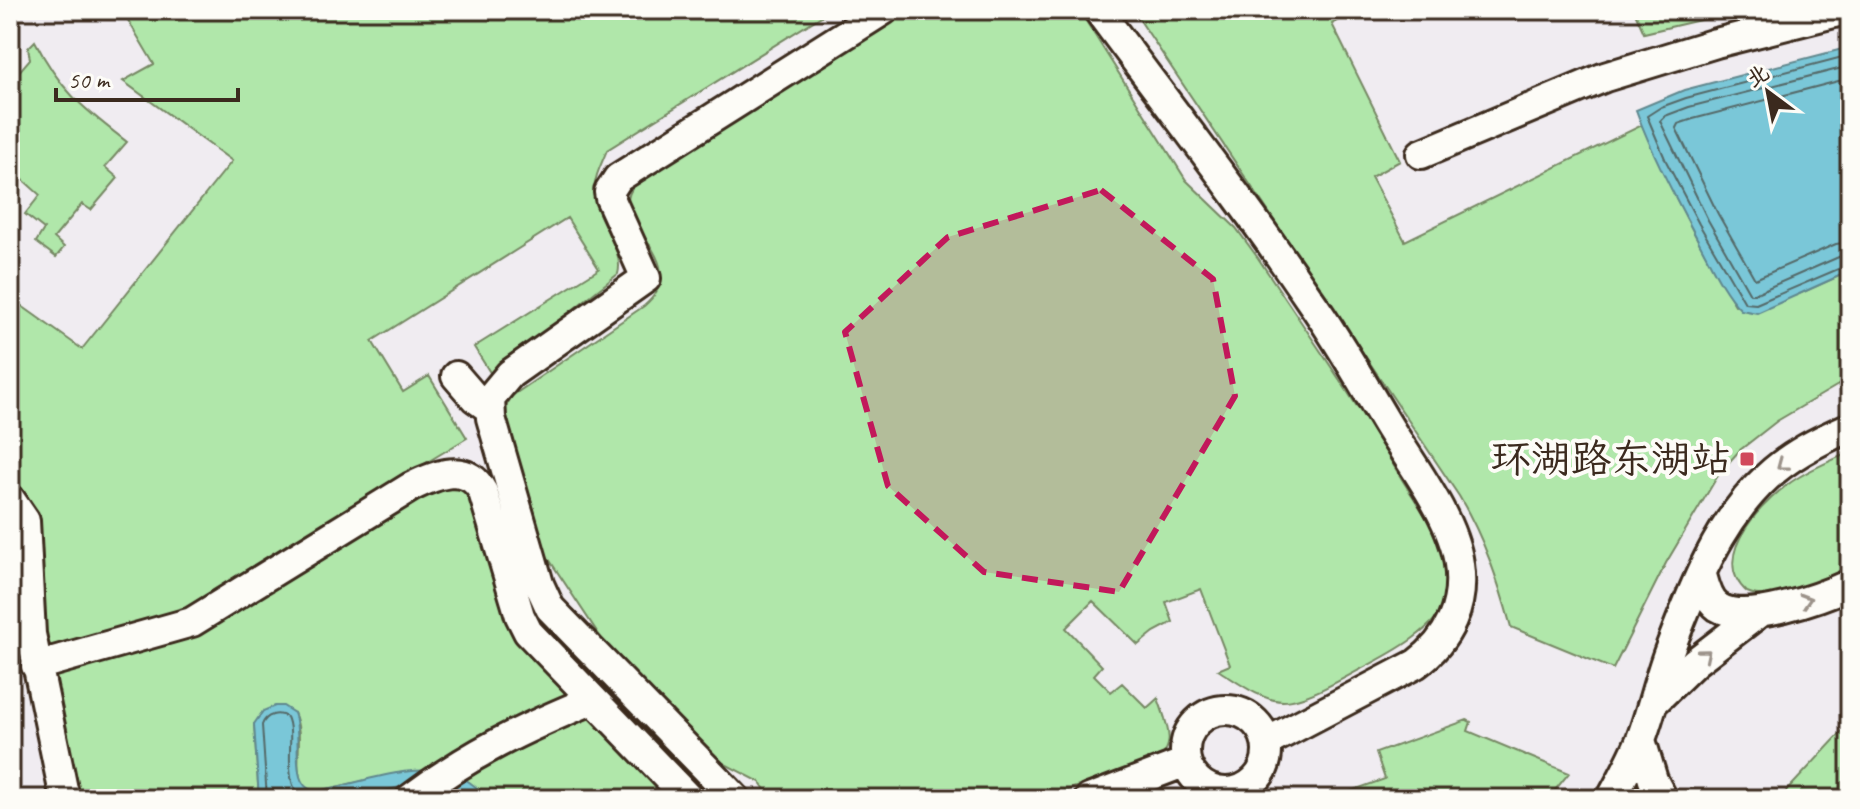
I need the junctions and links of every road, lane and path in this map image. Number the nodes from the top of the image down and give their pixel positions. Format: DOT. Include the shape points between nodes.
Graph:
graph roads {
  1 [pos="884,10"];
  2 [pos="1098,10"];
  3 [pos="1846,10"];
  4 [pos="1421,154"];
  5 [pos="456,376"];
  6 [pos="489,408"];
  7 [pos="1850,427"];
  8 [pos="10,499"];
  9 [pos="1702,575"];
  10 [pos="1850,584"];
  11 [pos="1760,612"];
  12 [pos="36,666"];
  13 [pos="592,700"];
  14 [pos="1654,701"];
  15 [pos="1641,740"];
  16 [pos="1267,742"];
  17 [pos="1186,762"];
  18 [pos="428,785"];
  19 [pos="1245,794"];
  20 [pos="65,799"];
  21 [pos="689,799"];
  22 [pos="736,799"];
  23 [pos="1089,799"];
  24 [pos="1611,799"];
  25 [pos="1663,799"];
  1 -- 6 [label="street" via="612,184 610,198 646,278 510,374 494,390"];
  2 -- 16 [label="street" via="1311,301 1440,512 1459,560 1455,617 1431,653"];
  3 -- 4 [label="street" via="1605,77"];
  5 -- 6 [label="street"];
  6 -- 22 [label="street" via="550,608"];
  7 -- 9 [label="street, one-way" via="1801,451 1768,476 1732,518"];
  8 -- 12 [label="street" via="25,521"];
  9 -- 11 [label="street" via="1719,607"];
  9 -- 14 [label="street" via="1668,653"];
  11 -- 10 [label="street, one-way"];
  14 -- 11 [label="street, one-way"];
  12 -- 13 [label="street" via="192,622 381,504 434,477 458,473 476,481 483,492 528,632"];
  12 -- 20 [label="street"];
  13 -- 18 [label="street" via="506,737"];
  13 -- 21 [label="street"];
  14 -- 15 [label="street"];
  15 -- 24 [label="street"];
  15 -- 25 [label="street"];
  16 -- 17 [label="street" via="1254,720 1230,710 1216,711 1194,725"];
  16 -- 19 [label="street" via="1263,770"];
  17 -- 19 [label="street" via="1202,785"];
  17 -- 23 [label="street"];
}
